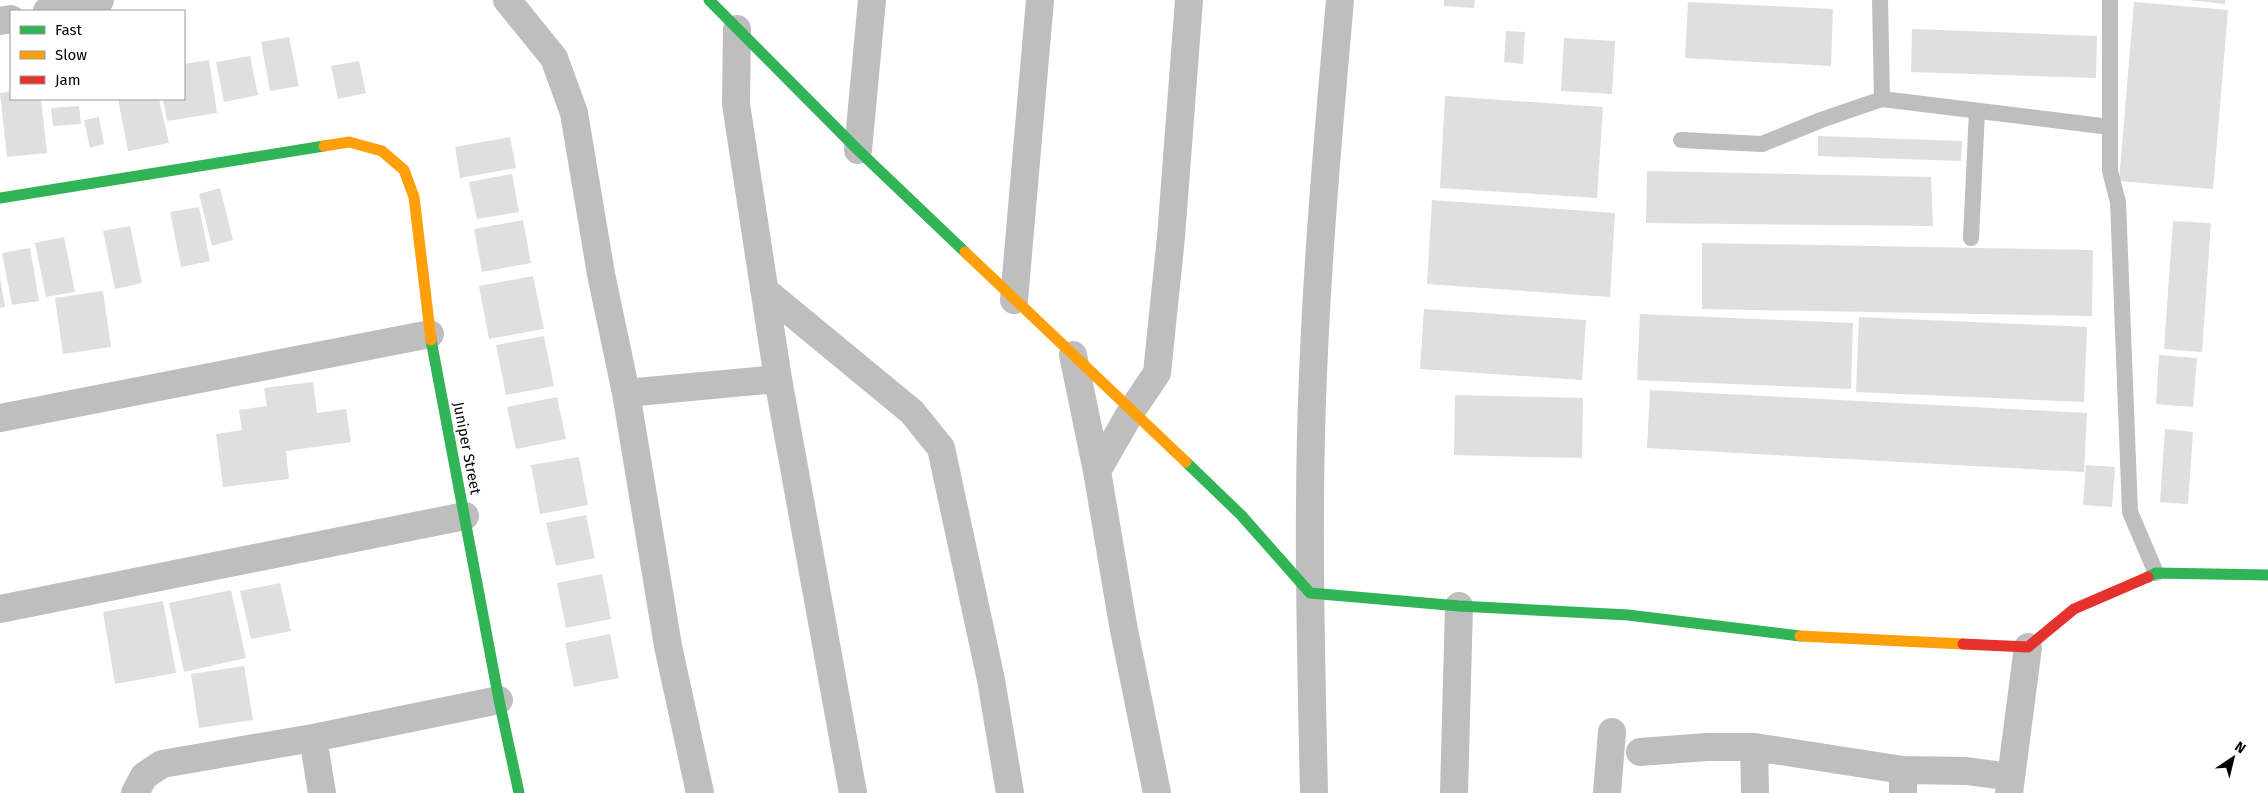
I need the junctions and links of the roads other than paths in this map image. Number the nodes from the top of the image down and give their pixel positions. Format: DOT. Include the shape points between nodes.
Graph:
graph roads {
  1 [pos="100,0"];
  2 [pos="507,0"];
  3 [pos="709,0"];
  4 [pos="872,0"];
  5 [pos="1040,0"];
  6 [pos="1188,0"];
  7 [pos="1340,0"];
  8 [pos="1880,0"];
  9 [pos="2110,0"];
  10 [pos="52,10"];
  11 [pos="736,29"];
  12 [pos="1882,99"];
  13 [pos="1978,111"];
  14 [pos="2110,127"];
  15 [pos="1681,140"];
  16 [pos="858,150"];
  17 [pos="0,198"];
  18 [pos="1972,238"];
  19 [pos="764,290"];
  20 [pos="1014,300"];
  21 [pos="430,334"];
  22 [pos="1073,355"];
  23 [pos="778,379"];
  24 [pos="626,393"];
  25 [pos="1132,410"];
  26 [pos="0,418"];
  27 [pos="1097,471"];
  28 [pos="465,516"];
  29 [pos="2156,573"];
  30 [pos="2268,575"];
  31 [pos="1310,593"];
  32 [pos="1459,606"];
  33 [pos="0,608"];
  34 [pos="2028,647"];
  35 [pos="499,700"];
  36 [pos="1612,732"];
  37 [pos="313,738"];
  38 [pos="1754,747"];
  39 [pos="1640,752"];
  40 [pos="1903,782"];
  41 [pos="2010,785"];
  42 [pos="135,793"];
  43 [pos="322,793"];
  44 [pos="519,793"];
  45 [pos="700,793"];
  46 [pos="853,793"];
  47 [pos="1010,793"];
  48 [pos="1157,793"];
  49 [pos="1314,793"];
  50 [pos="1454,793"];
  51 [pos="1607,793"];
  52 [pos="1755,793"];
  1 -- 10 [label="street"];
  2 -- 24 [label="street" via="554,58 574,113 601,274"];
  3 -- 11 [label="street"];
  4 -- 16 [label="street"];
  5 -- 20 [label="street"];
  6 -- 25 [label="street" via="1171,238 1157,373"];
  7 -- 31 [label="street" via="1313,375"];
  8 -- 12 [label="lane"];
  9 -- 14 [label="lane"];
  11 -- 16 [label="street"];
  11 -- 19 [label="street" via="736,104"];
  12 -- 13 [label="lane"];
  12 -- 15 [label="lane" via="1762,144"];
  13 -- 14 [label="lane"];
  13 -- 18 [label="lane"];
  14 -- 29 [label="lane" via="2110,171 2118,202 2130,512"];
  16 -- 20 [label="street"];
  17 -- 21 [label="street, Juniper Street" via="349,142 382,150 404,170 414,196"];
  19 -- 23 [label="street"];
  19 -- 47 [label="street" via="912,412 941,448 991,680"];
  20 -- 22 [label="street"];
  21 -- 26 [label="street"];
  21 -- 28 [label="street, Juniper Street"];
  22 -- 25 [label="street"];
  22 -- 27 [label="street"];
  23 -- 24 [label="street"];
  23 -- 46 [label="street"];
  24 -- 45 [label="street" via="668,646"];
  25 -- 27 [label="street"];
  25 -- 31 [label="street" via="1241,515"];
  27 -- 48 [label="street" via="1123,625"];
  28 -- 33 [label="street"];
  28 -- 35 [label="street, Juniper Street"];
  29 -- 30 [label="street"];
  29 -- 34 [label="street" via="2074,609"];
  31 -- 32 [label="street"];
  31 -- 49 [label="street"];
  32 -- 34 [label="street" via="1628,615 1793,636"];
  32 -- 50 [label="street"];
  34 -- 41 [label="street"];
  35 -- 37 [label="street"];
  35 -- 44 [label="street, Juniper Street"];
  36 -- 51 [label="street"];
  37 -- 42 [label="street" via="162,764 144,776"];
  37 -- 43 [label="street"];
  38 -- 39 [label="street"];
  38 -- 40 [label="street"];
  38 -- 52 [label="street"];
  40 -- 41 [label="street" via="1967,771"];
}
